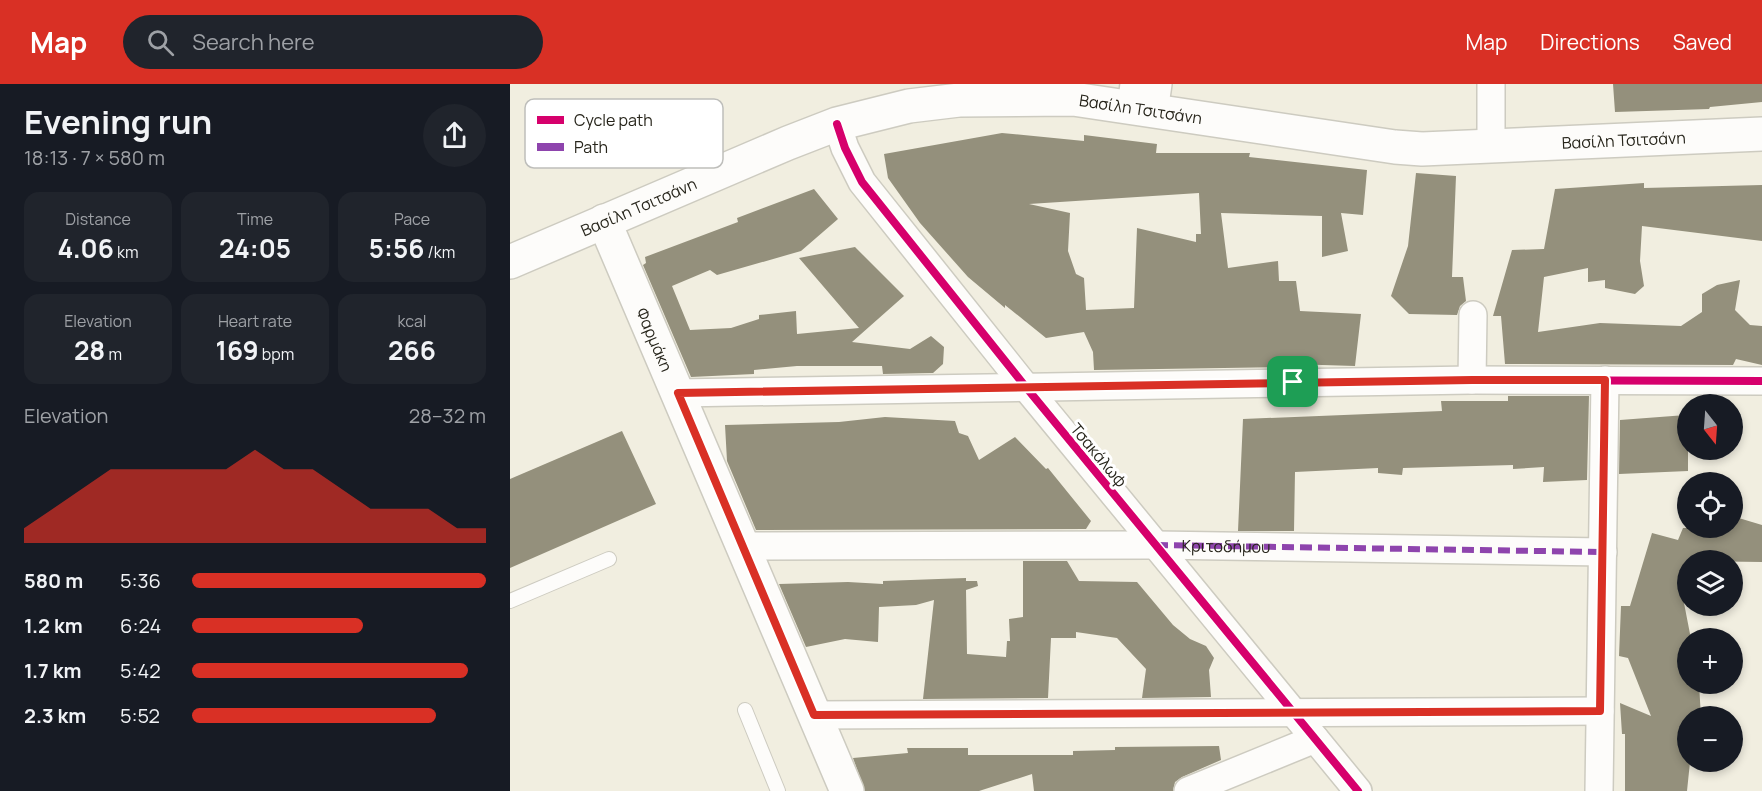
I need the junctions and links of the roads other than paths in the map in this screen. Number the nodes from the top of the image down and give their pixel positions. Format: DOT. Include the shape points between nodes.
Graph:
graph roads {
  1 [pos="1491,84"];
  2 [pos="1046,91"];
  3 [pos="1144,97"];
  4 [pos="837,124"];
  5 [pos="1762,134"];
  6 [pos="1491,146"];
  7 [pos="604,221"];
  8 [pos="510,262"];
  9 [pos="1473,315"];
  10 [pos="1472,380"];
  11 [pos="1605,380"];
  12 [pos="1762,381"];
  13 [pos="1025,386"];
  14 [pos="678,393"];
  15 [pos="1156,545"];
  16 [pos="742,546"];
  17 [pos="1603,552"];
  18 [pos="609,559"];
  19 [pos="510,601"];
  20 [pos="745,710"];
  21 [pos="1600,711"];
  22 [pos="1293,712"];
  23 [pos="814,715"];
  24 [pos="1315,739"];
  25 [pos="778,791"];
  26 [pos="847,791"];
  27 [pos="1188,791"];
  28 [pos="1358,791"];
  29 [pos="1599,791"];
  1 -- 6 [label="street"];
  2 -- 3 [label="main road, Βασίλη Τσιτσάνη" via="1073,99"];
  2 -- 4 [label="main road, Βασίλη Τσιτσάνη" via="909,106"];
  3 -- 6 [label="main road, Βασίλη Τσιτσάνη" via="1395,147"];
  4 -- 7 [label="main road, Βασίλη Τσιτσάνη"];
  4 -- 13 [label="street, Τσακάλωφ" via="844,148 862,182"];
  5 -- 6 [label="main road, Βασίλη Τσιτσάνη"];
  7 -- 8 [label="main road, Βασίλη Τσιτσάνη"];
  7 -- 14 [label="main road, Φαρμάκη"];
  9 -- 10 [label="street"];
  10 -- 11 [label="street"];
  10 -- 13 [label="street"];
  11 -- 12 [label="street"];
  11 -- 17 [label="street"];
  13 -- 14 [label="street"];
  13 -- 15 [label="street, Τσακάλωφ"];
  14 -- 16 [label="main road, Φαρμάκη"];
  15 -- 16 [label="street, Κριτοδήμου"];
  15 -- 17 [label="street, Κριτοδήμου"];
  15 -- 22 [label="street, Τσακάλωφ"];
  16 -- 23 [label="main road, Φαρμάκη"];
  17 -- 21 [label="street"];
  18 -- 19 [label="lane"];
  20 -- 25 [label="lane"];
  21 -- 22 [label="street"];
  21 -- 29 [label="street"];
  22 -- 23 [label="street"];
  22 -- 24 [label="street, Τσακάλωφ"];
  23 -- 26 [label="main road, Φαρμάκη"];
  24 -- 27 [label="street"];
  24 -- 28 [label="street, Τσακάλωφ"];
}
